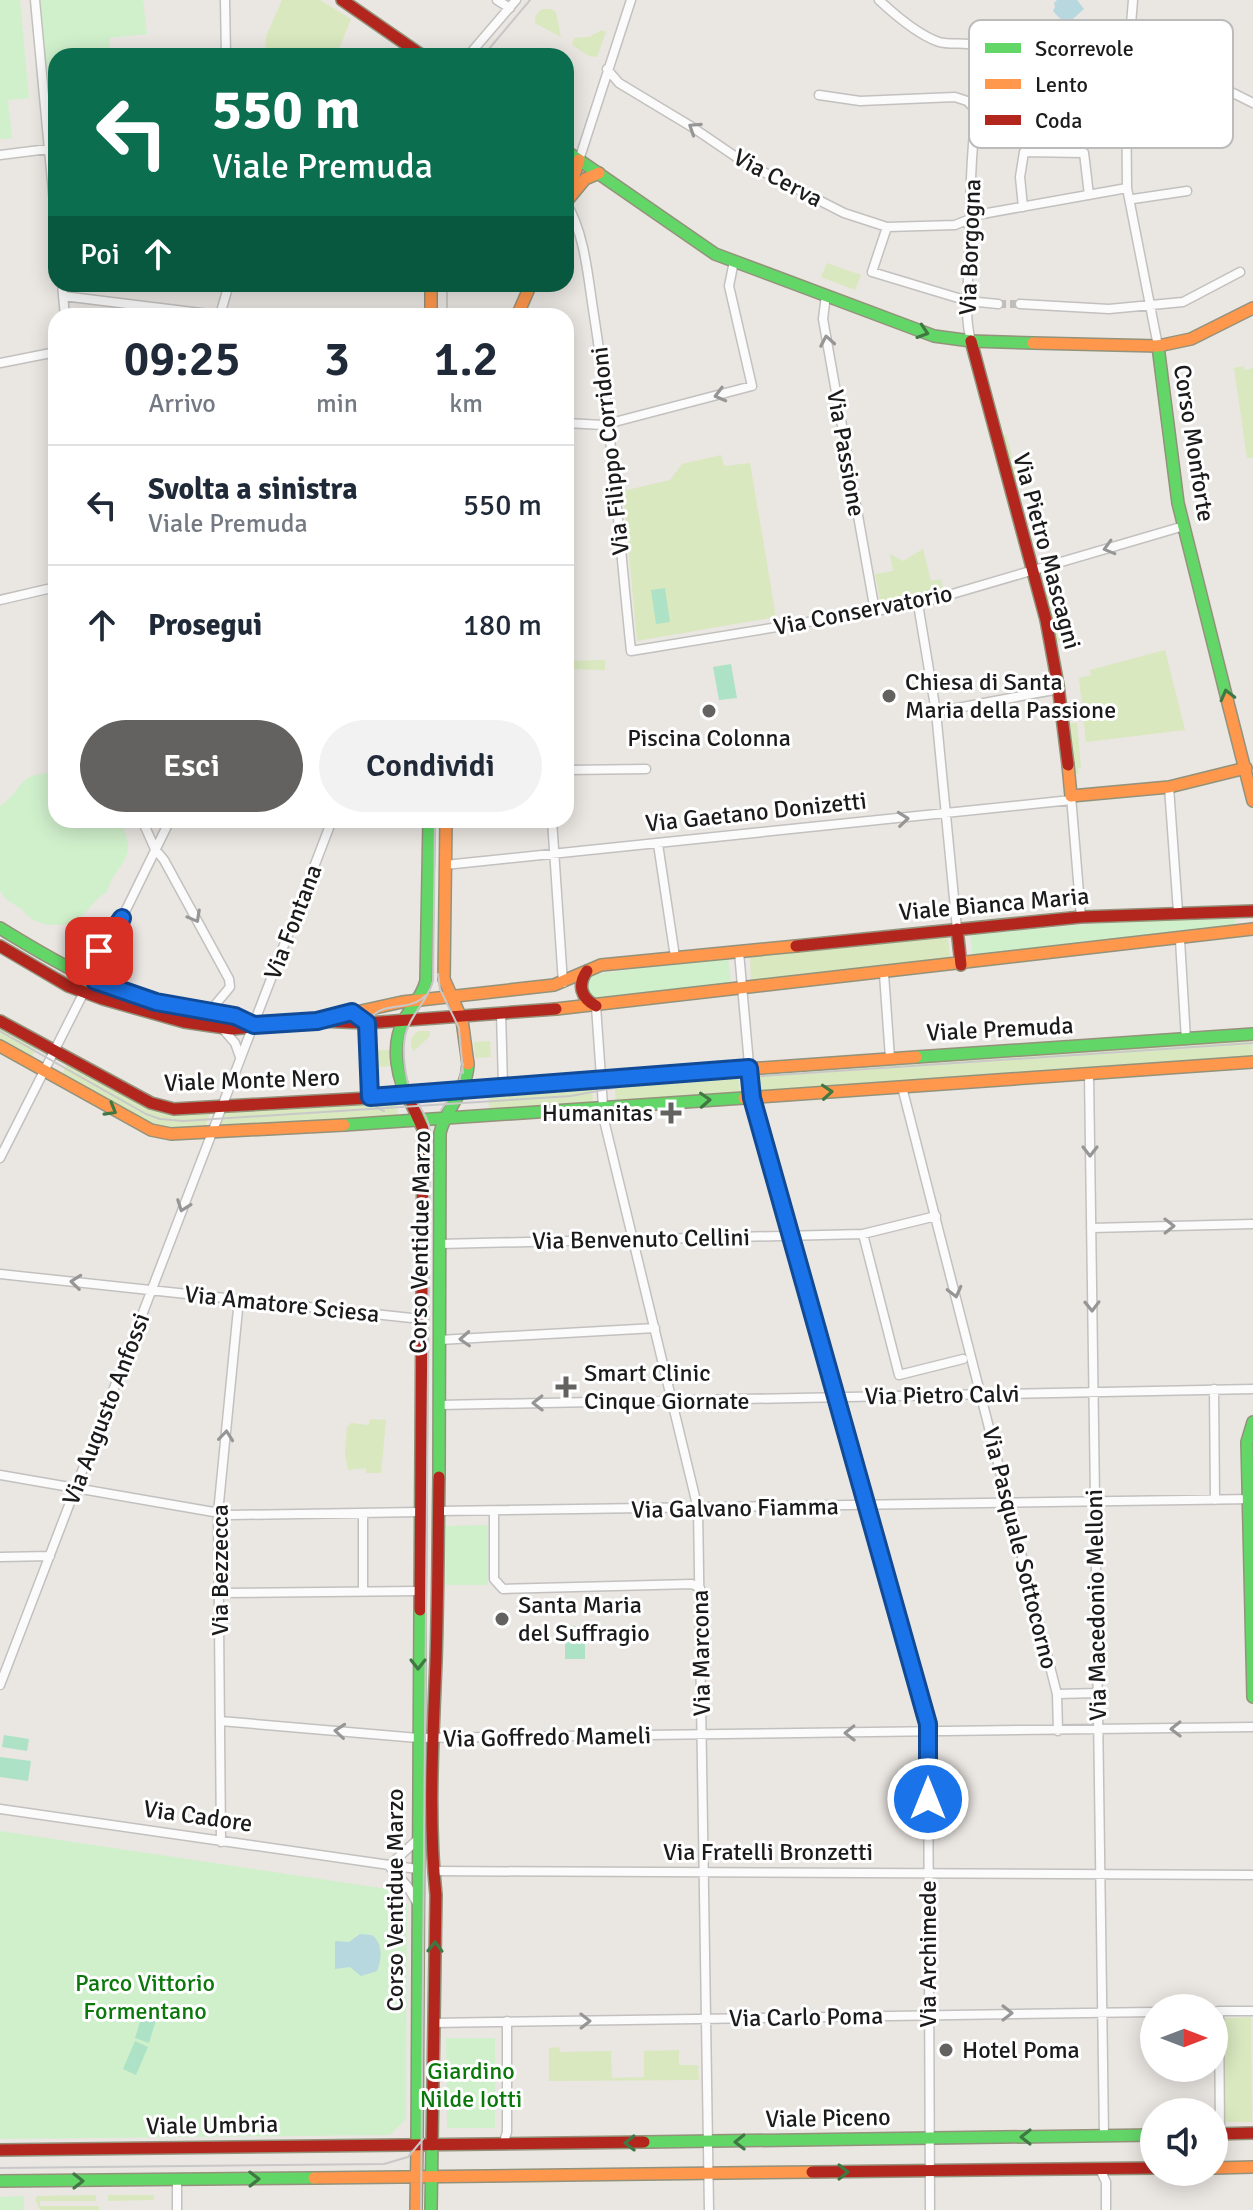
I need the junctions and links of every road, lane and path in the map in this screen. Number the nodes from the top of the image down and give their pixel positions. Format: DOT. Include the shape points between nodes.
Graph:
graph roads {
  1 [pos="35,0"];
  2 [pos="225,0"];
  3 [pos="342,0"];
  4 [pos="497,0"];
  5 [pos="516,0"];
  6 [pos="879,0"];
  7 [pos="1134,0"];
  8 [pos="629,4"];
  9 [pos="510,8"];
  10 [pos="1132,20"];
  11 [pos="969,45"];
  12 [pos="226,48"];
  13 [pos="411,48"];
  14 [pos="475,48"];
  15 [pos="607,69"];
  16 [pos="1233,93"];
  17 [pos="819,95"];
  18 [pos="969,103"];
  19 [pos="1253,103"];
  20 [pos="48,114"];
  21 [pos="974,148"];
  22 [pos="1127,148"];
  23 [pos="48,149"];
  24 [pos="0,155"];
  25 [pos="574,157"];
  26 [pos="579,160"];
  27 [pos="599,173"];
  28 [pos="574,176"];
  29 [pos="1127,188"];
  30 [pos="1187,191"];
  31 [pos="574,192"];
  32 [pos="1089,195"];
  33 [pos="1133,199"];
  34 [pos="1023,207"];
  35 [pos="574,219"];
  36 [pos="969,219"];
  37 [pos="887,227"];
  38 [pos="734,261"];
  39 [pos="1240,272"];
  40 [pos="63,292"];
  41 [pos="826,295"];
  42 [pos="63,296"];
  43 [pos="968,301"];
  44 [pos="998,304"];
  45 [pos="1020,304"];
  46 [pos="1149,306"];
  47 [pos="64,308"];
  48 [pos="159,308"];
  49 [pos="1253,308"];
  50 [pos="970,338"];
  51 [pos="1158,346"];
  52 [pos="48,354"];
  53 [pos="0,363"];
  54 [pos="574,423"];
  55 [pos="608,424"];
  56 [pos="1184,526"];
  57 [pos="1031,571"];
  58 [pos="48,589"];
  59 [pos="0,600"];
  60 [pos="918,604"];
  61 [pos="875,611"];
  62 [pos="631,651"];
  63 [pos="1059,689"];
  64 [pos="936,712"];
  65 [pos="646,769"];
  66 [pos="574,770"];
  67 [pos="1249,773"];
  68 [pos="1169,787"];
  69 [pos="1071,798"];
  70 [pos="1253,801"];
  71 [pos="946,815"];
  72 [pos="146,828"];
  73 [pos="166,828"];
  74 [pos="329,828"];
  75 [pos="429,828"];
  76 [pos="446,828"];
  77 [pos="552,828"];
  78 [pos="658,844"];
  79 [pos="155,849"];
  80 [pos="554,854"];
  81 [pos="445,865"];
  82 [pos="1253,911"];
  83 [pos="1178,912"];
  84 [pos="1081,917"];
  85 [pos="0,928"];
  86 [pos="957,929"];
  87 [pos="1253,930"];
  88 [pos="1180,940"];
  89 [pos="0,946"];
  90 [pos="739,952"];
  91 [pos="675,957"];
  92 [pos="961,965"];
  93 [pos="588,970"];
  94 [pos="884,974"];
  95 [pos="90,979"];
  96 [pos="563,984"];
  97 [pos="742,989"];
  98 [pos="84,992"];
  99 [pos="497,992"];
  100 [pos="451,997"];
  101 [pos="422,1000"];
  102 [pos="596,1006"];
  103 [pos="210,1011"];
  104 [pos="352,1012"];
  105 [pos="501,1012"];
  106 [pos="460,1015"];
  107 [pos="403,1020"];
  108 [pos="0,1021"];
  109 [pos="317,1021"];
  110 [pos="367,1023"];
  111 [pos="254,1025"];
  112 [pos="222,1028"];
  113 [pos="1253,1034"];
  114 [pos="1186,1040"];
  115 [pos="0,1046"];
  116 [pos="53,1051"];
  117 [pos="241,1057"];
  118 [pos="890,1058"];
  119 [pos="1253,1062"];
  120 [pos="749,1068"];
  121 [pos="44,1071"];
  122 [pos="1089,1074"];
  123 [pos="601,1079"];
  124 [pos="503,1085"];
  125 [pos="902,1087"];
  126 [pos="463,1089"];
  127 [pos="405,1094"];
  128 [pos="370,1097"];
  129 [pos="752,1098"];
  130 [pos="603,1106"];
  131 [pos="221,1108"];
  132 [pos="445,1119"];
  133 [pos="421,1120"];
  134 [pos="211,1134"];
  135 [pos="0,1158"];
  136 [pos="936,1216"];
  137 [pos="1253,1224"];
  138 [pos="1091,1228"];
  139 [pos="863,1234"];
  140 [pos="790,1236"];
  141 [pos="633,1240"];
  142 [pos="440,1244"];
  143 [pos="0,1274"];
  144 [pos="152,1291"];
  145 [pos="239,1299"];
  146 [pos="421,1319"];
  147 [pos="655,1328"];
  148 [pos="439,1340"];
  149 [pos="963,1359"];
  150 [pos="1214,1389"];
  151 [pos="1253,1389"];
  152 [pos="1093,1392"];
  153 [pos="981,1394"];
  154 [pos="836,1396"];
  155 [pos="672,1401"];
  156 [pos="439,1405"];
  157 [pos="1253,1422"];
  158 [pos="0,1475"];
  159 [pos="76,1488"];
  160 [pos="1250,1499"];
  161 [pos="1215,1500"];
  162 [pos="1008,1503"];
  163 [pos="1094,1503"];
  164 [pos="866,1505"];
  165 [pos="698,1509"];
  166 [pos="438,1511"];
  167 [pos="494,1511"];
  168 [pos="419,1512"];
  169 [pos="218,1513"];
  170 [pos="363,1513"];
  171 [pos="50,1556"];
  172 [pos="0,1557"];
  173 [pos="700,1588"];
  174 [pos="363,1591"];
  175 [pos="418,1591"];
  176 [pos="219,1593"];
  177 [pos="0,1685"];
  178 [pos="1098,1693"];
  179 [pos="1057,1694"];
  180 [pos="1253,1697"];
  181 [pos="220,1721"];
  182 [pos="1253,1727"];
  183 [pos="1098,1730"];
  184 [pos="1058,1731"];
  185 [pos="928,1732"];
  186 [pos="702,1735"];
  187 [pos="418,1738"];
  188 [pos="433,1738"];
  189 [pos="0,1809"];
  190 [pos="417,1840"];
  191 [pos="221,1842"];
  192 [pos="389,1866"];
  193 [pos="426,1870"];
  194 [pos="704,1873"];
  195 [pos="928,1875"];
  196 [pos="1100,1875"];
  197 [pos="1253,1875"];
  198 [pos="417,1903"];
  199 [pos="1228,2011"];
  200 [pos="1253,2011"];
  201 [pos="1140,2012"];
  202 [pos="1102,2013"];
  203 [pos="929,2014"];
  204 [pos="706,2019"];
  205 [pos="507,2021"];
  206 [pos="433,2023"];
  207 [pos="1253,2133"];
  208 [pos="1228,2134"];
  209 [pos="1140,2135"];
  210 [pos="1104,2136"];
  211 [pos="930,2137"];
  212 [pos="708,2143"];
  213 [pos="424,2145"];
  214 [pos="503,2145"];
  215 [pos="0,2150"];
  216 [pos="1253,2167"];
  217 [pos="1140,2168"];
  218 [pos="1228,2168"];
  219 [pos="1100,2169"];
  220 [pos="930,2171"];
  221 [pos="709,2172"];
  222 [pos="424,2176"];
  223 [pos="0,2181"];
  224 [pos="177,2181"];
  225 [pos="177,2210"];
  226 [pos="416,2210"];
  227 [pos="431,2210"];
  228 [pos="709,2210"];
  229 [pos="930,2210"];
  230 [pos="1106,2210"];
  1 -- 20 [label="street"];
  2 -- 12 [label="street"];
  3 -- 13 [label="main road"];
  4 -- 9 [label="street"];
  5 -- 9 [label="street"];
  6 -- 11 [label="street, Via Borgogna" via="931,38"];
  7 -- 10 [label="street"];
  8 -- 15 [label="street"];
  9 -- 14 [label="street"];
  15 -- 26 [label="street"];
  37 -- 15 [label="street, Via Cerva, one-way" via="844,213 742,161 619,83"];
  16 -- 19 [label="street"];
  17 -- 18 [label="street" via="860,101 955,97"];
  21 -- 36 [label="street, Via Borgogna"];
  22 -- 29 [label="street, Corso Monforte"];
  23 -- 24 [label="street"];
  25 -- 26 [label="main road"];
  26 -- 27 [label="main road"];
  26 -- 28 [label="main road"];
  27 -- 31 [label="main road"];
  27 -- 38 [label="main road" via="709,250"];
  29 -- 32 [label="street, Via Cerva"];
  29 -- 46 [label="street, Corso Monforte"];
  30 -- 33 [label="street"];
  32 -- 34 [label="street, Via Cerva"];
  32 -- 34 [label="street" via="1084,153 1024,152"];
  34 -- 36 [label="street, Via Cerva"];
  35 -- 55 [label="street, Via Filippo Corridoni" via="584,252"];
  36 -- 37 [label="street, Via Cerva" via="955,225"];
  36 -- 43 [label="street, Via Borgogna"];
  37 -- 43 [label="street" via="872,272"];
  38 -- 41 [label="main road"];
  38 -- 55 [label="street, one-way" via="729,286 752,386"];
  39 -- 46 [label="street" via="1183,302"];
  40 -- 42 [label="street"];
  41 -- 50 [label="main road, one-way" via="934,336"];
  61 -- 41 [label="street, Via Passione, one-way" via="823,319"];
  42 -- 47 [label="street"];
  42 -- 48 [label="street"];
  43 -- 44 [label="street"];
  43 -- 50 [label="street, Via Borgogna"];
  45 -- 46 [label="street"];
  46 -- 51 [label="street, Corso Monforte"];
  49 -- 51 [label="main road" via="1191,339"];
  50 -- 51 [label="main road"];
  50 -- 57 [label="main road, Via Pietro Mascagni"];
  51 -- 56 [label="main road, Corso Monforte"];
  52 -- 53 [label="street"];
  54 -- 55 [label="street"];
  55 -- 62 [label="street, Via Filippo Corridoni"];
  56 -- 57 [label="street, Via Conservatorio, one-way"];
  67 -- 56 [label="main road, Corso Monforte, one-way"];
  57 -- 60 [label="street, Via Conservatorio"];
  57 -- 63 [label="main road, Via Pietro Mascagni"];
  58 -- 59 [label="street"];
  60 -- 61 [label="street, Via Conservatorio"];
  60 -- 64 [label="street"];
  61 -- 62 [label="street, Via Conservatorio"];
  63 -- 64 [label="street"];
  63 -- 69 [label="main road, Via Pietro Mascagni"];
  64 -- 71 [label="street"];
  65 -- 66 [label="street"];
  67 -- 68 [label="main road, Via Gaetano Donizetti"];
  67 -- 70 [label="main road, Corso Monforte"];
  68 -- 69 [label="main road, Via Gaetano Donizetti"];
  68 -- 83 [label="street"];
  69 -- 71 [label="street, Via Gaetano Donizetti"];
  69 -- 84 [label="street, Via Pietro Mascagni"];
  78 -- 71 [label="street, Via Gaetano Donizetti, one-way"];
  71 -- 86 [label="street"];
  72 -- 79 [label="street"];
  73 -- 79 [label="street"];
  74 -- 111 [label="street, Via Fontana"];
  75 -- 101 [label="main road"];
  76 -- 81 [label="main road"];
  77 -- 80 [label="street"];
  78 -- 80 [label="street, Via Gaetano Donizetti"];
  78 -- 91 [label="street"];
  79 -- 95 [label="street"];
  79 -- 103 [label="street, one-way" via="229,979 230,987"];
  80 -- 81 [label="street, Via Gaetano Donizetti"];
  80 -- 96 [label="street"];
  81 -- 100 [label="main road" via="444,979"];
  82 -- 83 [label="main road, Viale Bianca Maria"];
  83 -- 84 [label="main road, Viale Bianca Maria"];
  84 -- 86 [label="main road, Viale Bianca Maria"];
  85 -- 95 [label="main road"];
  86 -- 90 [label="main road, Viale Bianca Maria"];
  86 -- 92 [label="main road"];
  87 -- 88 [label="main road"];
  88 -- 92 [label="main road"];
  88 -- 114 [label="street"];
  89 -- 98 [label="main road"];
  90 -- 91 [label="main road, Viale Bianca Maria"];
  90 -- 97 [label="street"];
  91 -- 93 [label="main road, Viale Bianca Maria"];
  92 -- 94 [label="main road"];
  93 -- 96 [label="main road, Viale Bianca Maria"];
  93 -- 102 [label="main road" via="581,993"];
  94 -- 97 [label="main road"];
  94 -- 118 [label="street"];
  95 -- 98 [label="main road" via="91,989"];
  95 -- 103 [label="main road" via="175,1007"];
  96 -- 99 [label="main road, Viale Bianca Maria"];
  97 -- 102 [label="main road"];
  97 -- 120 [label="street"];
  98 -- 112 [label="main road" via="137,1010"];
  98 -- 116 [label="street"];
  99 -- 100 [label="main road, Viale Bianca Maria"];
  99 -- 105 [label="main road" via="492,1004"];
  100 -- 101 [label="main road, Viale Bianca Maria"];
  100 -- 106 [label="main road"];
  101 -- 104 [label="main road, Viale Bianca Maria"];
  101 -- 107 [label="main road"];
  102 -- 105 [label="main road"];
  102 -- 123 [label="street, Via Marcona"];
  103 -- 111 [label="main road"];
  104 -- 109 [label="main road, Viale Bianca Maria"];
  104 -- 110 [label="main road"];
  105 -- 106 [label="main road"];
  105 -- 124 [label="street"];
  106 -- 107 [label="main road"];
  106 -- 126 [label="main road" via="467,1068"];
  107 -- 110 [label="main road"];
  107 -- 127 [label="main road" via="397,1047"];
  108 -- 116 [label="main road, Viale Monte Nero"];
  109 -- 110 [label="main road"];
  109 -- 111 [label="main road"];
  110 -- 128 [label="street"];
  111 -- 112 [label="main road"];
  111 -- 117 [label="street, Via Fontana"];
  112 -- 117 [label="street"];
  113 -- 114 [label="main road, Viale Premuda"];
  114 -- 118 [label="main road, Viale Premuda"];
  115 -- 121 [label="main road, Viale Monte Nero"];
  116 -- 121 [label="street"];
  116 -- 131 [label="main road, Viale Monte Nero" via="157,1106"];
  117 -- 131 [label="street, Via Augusto Anfossi"];
  118 -- 120 [label="main road, Viale Premuda"];
  119 -- 122 [label="main road, Viale Premuda"];
  120 -- 123 [label="main road, Viale Premuda"];
  120 -- 129 [label="street"];
  121 -- 134 [label="main road, Viale Monte Nero, one-way" via="151,1130"];
  121 -- 135 [label="street"];
  122 -- 125 [label="main road, Viale Premuda"];
  122 -- 138 [label="street, Via Macedonio Melloni, one-way"];
  123 -- 124 [label="main road, Viale Premuda"];
  123 -- 130 [label="street, Via Marcona"];
  124 -- 126 [label="main road, Viale Premuda"];
  129 -- 125 [label="main road, Viale Premuda, one-way"];
  125 -- 136 [label="street, Via Pasquale Sottocorno"];
  126 -- 127 [label="main road, Viale Monte Nero"];
  126 -- 132 [label="main road"];
  127 -- 128 [label="main road, Viale Monte Nero"];
  127 -- 133 [label="main road"];
  128 -- 131 [label="main road, Viale Monte Nero"];
  130 -- 129 [label="main road, Viale Premuda, one-way"];
  129 -- 140 [label="street, Via Archimede"];
  130 -- 132 [label="main road, Viale Premuda"];
  130 -- 141 [label="street, Via Marcona"];
  131 -- 134 [label="street, Via Augusto Anfossi"];
  132 -- 133 [label="main road, Viale Monte Nero"];
  132 -- 142 [label="main road, Corso Ventidue Marzo" via="440,1133"];
  133 -- 134 [label="main road, Viale Monte Nero"];
  133 -- 146 [label="main road, Corso Ventidue Marzo"];
  134 -- 144 [label="street, Via Augusto Anfossi, one-way"];
  136 -- 139 [label="street, Via Benvenuto Cellini"];
  136 -- 153 [label="street, Via Pasquale Sottocorno, one-way"];
  138 -- 137 [label="street, one-way"];
  138 -- 152 [label="street, Via Macedonio Melloni, one-way"];
  139 -- 140 [label="street, Via Benvenuto Cellini"];
  139 -- 149 [label="street" via="899,1375"];
  140 -- 141 [label="street, Via Benvenuto Cellini"];
  140 -- 154 [label="street, Via Archimede"];
  141 -- 142 [label="street, Via Benvenuto Cellini"];
  141 -- 147 [label="street, Via Marcona"];
  142 -- 148 [label="main road, Corso Ventidue Marzo"];
  144 -- 143 [label="street, Via Amatore Sciesa, one-way"];
  144 -- 145 [label="street, Via Amatore Sciesa"];
  144 -- 159 [label="street, Via Augusto Anfossi"];
  145 -- 146 [label="street, Via Amatore Sciesa"];
  169 -- 145 [label="street, Via Bezzecca, one-way"];
  146 -- 168 [label="main road, Corso Ventidue Marzo"];
  147 -- 148 [label="street, one-way"];
  147 -- 155 [label="street, Via Marcona"];
  148 -- 156 [label="main road, Corso Ventidue Marzo"];
  150 -- 151 [label="street, Via Pietro Calvi"];
  150 -- 152 [label="street, Via Pietro Calvi"];
  150 -- 161 [label="street"];
  152 -- 153 [label="street, Via Pietro Calvi"];
  152 -- 163 [label="street, Via Macedonio Melloni"];
  153 -- 154 [label="street, Via Pietro Calvi"];
  153 -- 162 [label="street, Via Pasquale Sottocorno"];
  154 -- 155 [label="street, Via Pietro Calvi"];
  154 -- 164 [label="street, Via Archimede"];
  155 -- 156 [label="street, Via Pietro Calvi, one-way"];
  155 -- 165 [label="street, Via Marcona"];
  156 -- 166 [label="main road, Corso Ventidue Marzo"];
  157 -- 160 [label="main road" via="1247,1442"];
  158 -- 159 [label="street"];
  159 -- 169 [label="street"];
  159 -- 171 [label="street, Via Augusto Anfossi"];
  160 -- 161 [label="street, Via Galvano Fiamma"];
  160 -- 180 [label="main road"];
  161 -- 163 [label="street, Via Galvano Fiamma"];
  162 -- 163 [label="street, Via Galvano Fiamma"];
  162 -- 164 [label="street, Via Galvano Fiamma"];
  162 -- 179 [label="street, Via Pasquale Sottocorno"];
  163 -- 178 [label="street, Via Macedonio Melloni"];
  164 -- 165 [label="street, Via Galvano Fiamma"];
  164 -- 185 [label="street, Via Archimede"];
  165 -- 167 [label="street, Via Galvano Fiamma"];
  165 -- 173 [label="street, Via Marcona"];
  166 -- 167 [label="street, Via Galvano Fiamma"];
  166 -- 168 [label="main road"];
  166 -- 188 [label="main road, Corso Ventidue Marzo"];
  167 -- 173 [label="street" via="494,1579 503,1589 692,1584"];
  168 -- 170 [label="street"];
  168 -- 175 [label="main road, Corso Ventidue Marzo"];
  169 -- 170 [label="street"];
  169 -- 176 [label="street, Via Bezzecca"];
  170 -- 174 [label="street"];
  171 -- 172 [label="street"];
  171 -- 177 [label="street, Via Augusto Anfossi"];
  173 -- 186 [label="street, Via Marcona"];
  174 -- 175 [label="street"];
  174 -- 176 [label="street"];
  175 -- 187 [label="main road, Corso Ventidue Marzo, one-way"];
  176 -- 181 [label="street, Via Bezzecca"];
  178 -- 179 [label="street"];
  178 -- 183 [label="street, Via Macedonio Melloni"];
  179 -- 184 [label="street, Via Pasquale Sottocorno"];
  187 -- 181 [label="street, Via Goffredo Mameli, one-way"];
  181 -- 191 [label="street, Via Bezzecca"];
  182 -- 183 [label="street, Via Goffredo Mameli, one-way"];
  183 -- 184 [label="street, Via Goffredo Mameli"];
  183 -- 196 [label="street, Via Macedonio Melloni"];
  184 -- 185 [label="street, Via Goffredo Mameli"];
  185 -- 186 [label="street, Via Goffredo Mameli, one-way"];
  185 -- 195 [label="street, Via Archimede"];
  186 -- 188 [label="street, Via Goffredo Mameli"];
  186 -- 194 [label="street, Via Marcona"];
  187 -- 188 [label="street, Via Goffredo Mameli"];
  187 -- 190 [label="main road, Corso Ventidue Marzo"];
  188 -- 193 [label="main road, Corso Ventidue Marzo"];
  189 -- 191 [label="street, Via Cadore"];
  190 -- 192 [label="street"];
  190 -- 193 [label="main road, Corso Ventidue Marzo"];
  191 -- 192 [label="street, Via Cadore"];
  192 -- 193 [label="street, Via Cadore"];
  192 -- 198 [label="street"];
  193 -- 194 [label="street, Via Fratelli Bronzetti"];
  193 -- 198 [label="main road, Corso Ventidue Marzo"];
  206 -- 193 [label="main road, Corso Ventidue Marzo, one-way" via="436,1895"];
  194 -- 195 [label="street, Via Fratelli Bronzetti"];
  194 -- 204 [label="street, Via Marcona"];
  195 -- 196 [label="street, Via Fratelli Bronzetti"];
  195 -- 203 [label="street, Via Archimede"];
  196 -- 197 [label="street, Via Fratelli Bronzetti"];
  196 -- 202 [label="street, Via Macedonio Melloni"];
  198 -- 213 [label="main road, Corso Ventidue Marzo"];
  199 -- 200 [label="street"];
  201 -- 202 [label="street, Via Carlo Poma"];
  203 -- 202 [label="street, Via Carlo Poma, one-way"];
  202 -- 210 [label="street, Via Macedonio Melloni"];
  203 -- 204 [label="street, Via Carlo Poma"];
  203 -- 211 [label="street, Via Archimede"];
  205 -- 204 [label="street, Via Carlo Poma, one-way"];
  204 -- 212 [label="street, Via Marcona"];
  205 -- 206 [label="street, Via Carlo Poma"];
  205 -- 214 [label="street"];
  206 -- 213 [label="main road, Corso Ventidue Marzo"];
  207 -- 208 [label="main road"];
  209 -- 210 [label="main road, Viale Piceno"];
  210 -- 211 [label="main road, Viale Piceno, one-way"];
  211 -- 212 [label="main road, Viale Piceno, one-way"];
  211 -- 220 [label="street, Via Archimede"];
  212 -- 214 [label="main road, Viale Piceno, one-way"];
  212 -- 221 [label="street, Via Marcona"];
  213 -- 214 [label="main road, Viale Umbria"];
  213 -- 215 [label="main road, Viale Umbria"];
  213 -- 222 [label="main road, Corso Ventidue Marzo"];
  216 -- 218 [label="main road"];
  217 -- 219 [label="main road"];
  219 -- 220 [label="main road"];
  219 -- 230 [label="street" via="1106,2182"];
  221 -- 220 [label="main road, one-way"];
  220 -- 229 [label="street, Via Archimede"];
  221 -- 222 [label="main road"];
  221 -- 228 [label="street, Via Marcona"];
  224 -- 222 [label="main road, one-way"];
  222 -- 226 [label="main road, Corso Ventidue Marzo"];
  222 -- 227 [label="main road, Corso Ventidue Marzo"];
  223 -- 224 [label="main road, one-way"];
  224 -- 225 [label="street"];
}
